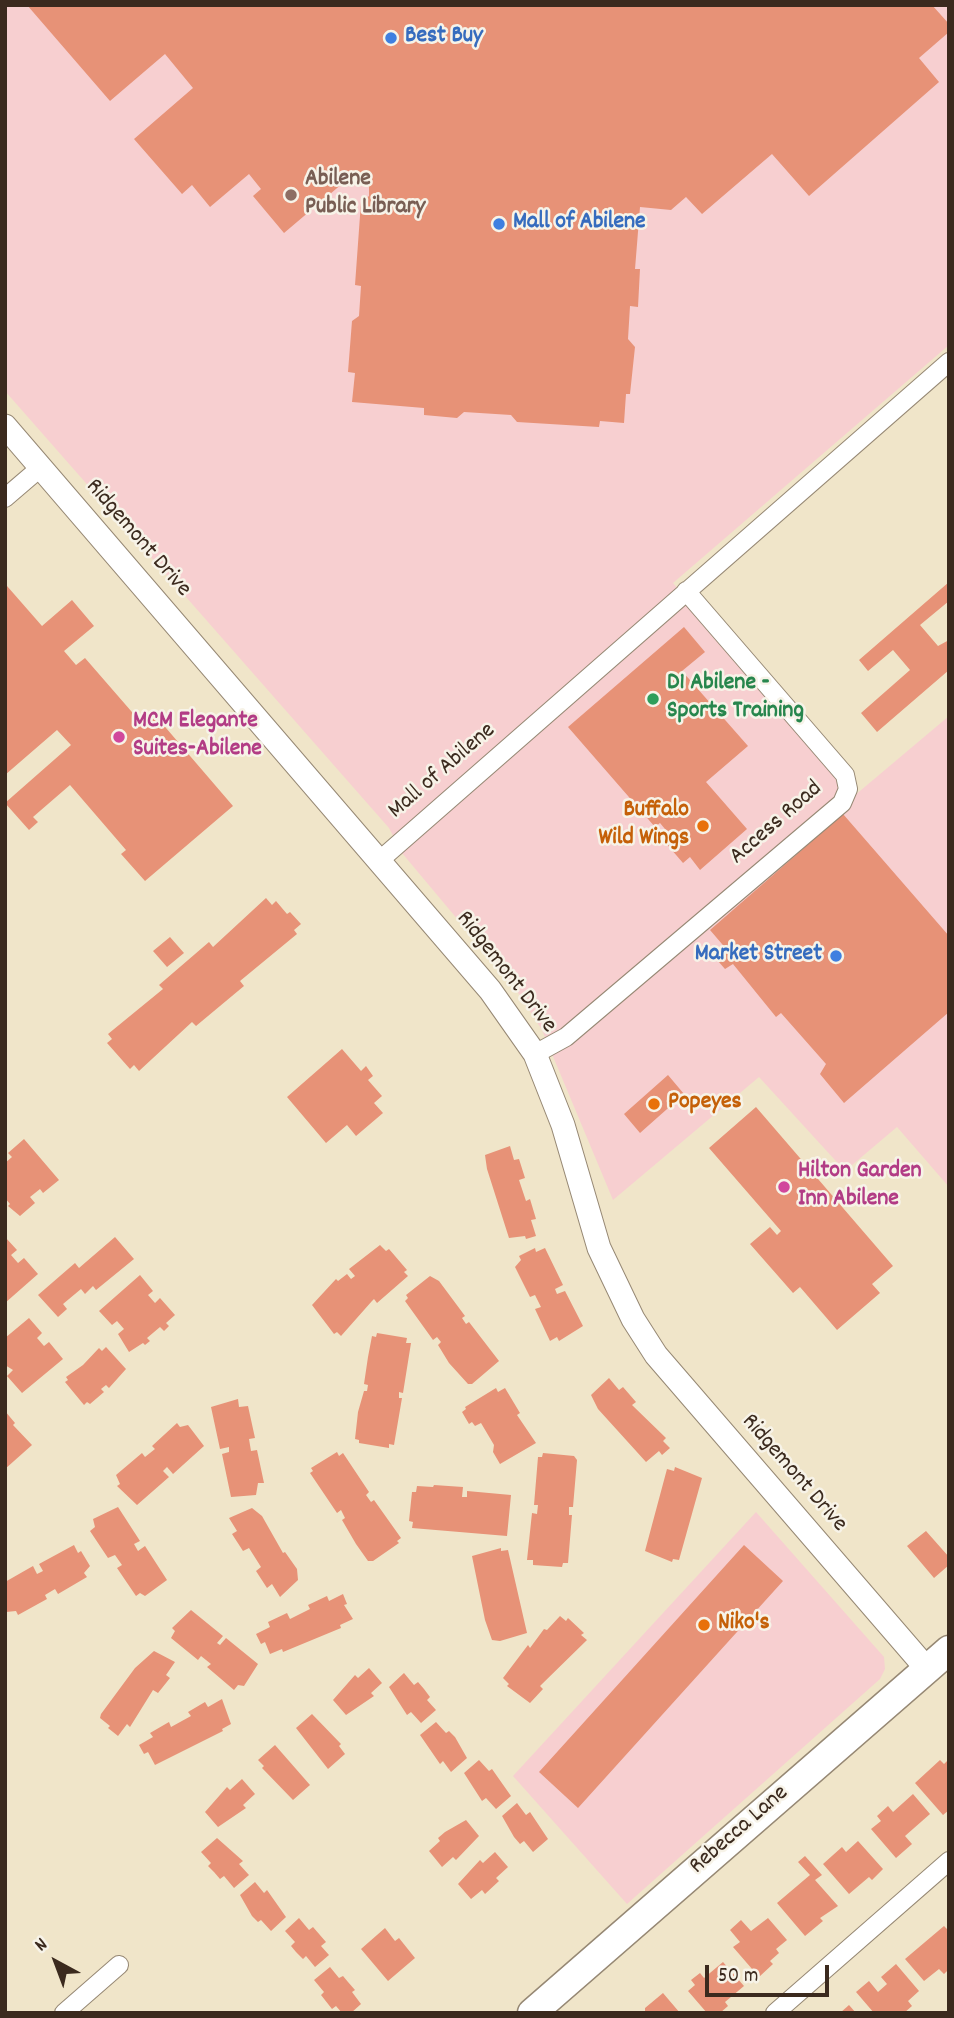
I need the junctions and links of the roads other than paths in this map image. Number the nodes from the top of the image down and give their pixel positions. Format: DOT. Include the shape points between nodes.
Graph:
graph roads {
  1 [pos="949,362"];
  2 [pos="5,426"];
  3 [pos="40,468"];
  4 [pos="5,498"];
  5 [pos="686,591"];
  6 [pos="380,860"];
  7 [pos="535,1054"];
  8 [pos="949,1650"];
  9 [pos="927,1669"];
  10 [pos="949,1861"];
  11 [pos="120,1965"];
  12 [pos="64,2013"];
  13 [pos="532,2013"];
  14 [pos="775,2013"];
  1 -- 5 [label="street, Mall of Abilene"];
  2 -- 3 [label="street, Ridgemont Drive"];
  3 -- 4 [label="street"];
  3 -- 6 [label="street, Ridgemont Drive"];
  5 -- 6 [label="street, Mall of Abilene"];
  5 -- 7 [label="street, Access Road" via="845,775 848,789 842,803 566,1037"];
  6 -- 7 [label="street, Ridgemont Drive" via="490,990"];
  7 -- 9 [label="street, Ridgemont Drive" via="563,1125 599,1248 633,1319 656,1355"];
  8 -- 9 [label="main road, Rebecca Lane"];
  9 -- 13 [label="main road, Rebecca Lane"];
  10 -- 14 [label="street"];
  11 -- 12 [label="street"];
}
